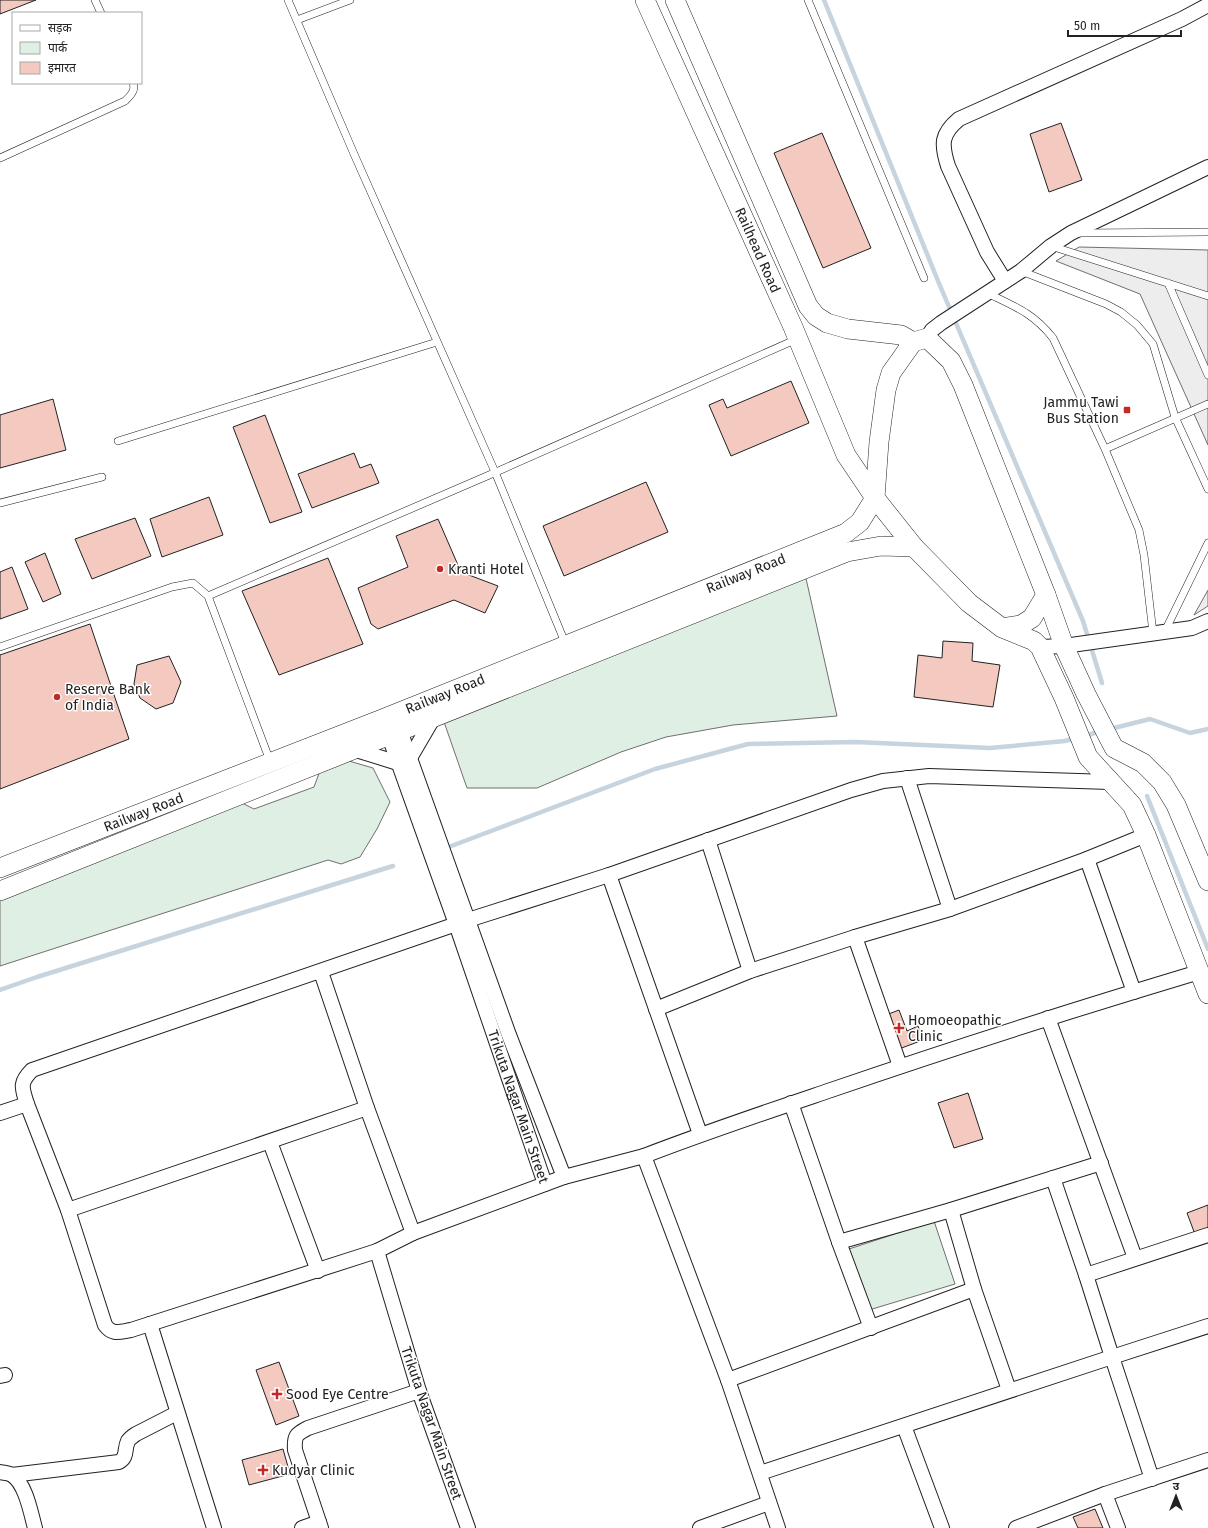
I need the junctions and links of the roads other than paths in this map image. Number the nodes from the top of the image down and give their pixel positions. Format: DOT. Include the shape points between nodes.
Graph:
graph roads {
  1 [pos="95,0"];
  2 [pos="288,0"];
  3 [pos="350,0"];
  4 [pos="645,0"];
  5 [pos="675,0"];
  6 [pos="808,0"];
  7 [pos="1208,5"];
  8 [pos="101,12"];
  9 [pos="297,20"];
  10 [pos="133,84"];
  11 [pos="0,158"];
  12 [pos="1208,167"];
  13 [pos="1208,232"];
  14 [pos="1071,233"];
  15 [pos="1051,246"];
  16 [pos="1020,271"];
  17 [pos="924,278"];
  18 [pos="1005,282"];
  19 [pos="1168,283"];
  20 [pos="984,295"];
  21 [pos="1208,296"];
  22 [pos="798,339"];
  23 [pos="920,340"];
  24 [pos="438,342"];
  25 [pos="1208,375"];
  26 [pos="1208,404"];
  27 [pos="1175,417"];
  28 [pos="118,441"];
  29 [pos="1105,449"];
  30 [pos="495,472"];
  31 [pos="102,476"];
  32 [pos="1208,489"];
  33 [pos="874,498"];
  34 [pos="0,503"];
  35 [pos="1208,543"];
  36 [pos="914,547"];
  37 [pos="746,583"];
  38 [pos="1046,594"];
  39 [pos="208,596"];
  40 [pos="1208,621"];
  41 [pos="1002,628"];
  42 [pos="1159,633"];
  43 [pos="566,645"];
  44 [pos="1071,646"];
  45 [pos="0,647"];
  46 [pos="1040,647"];
  47 [pos="434,717"];
  48 [pos="391,725"];
  49 [pos="353,749"];
  50 [pos="404,760"];
  51 [pos="271,763"];
  52 [pos="907,778"];
  53 [pos="1110,782"];
  54 [pos="1146,835"];
  55 [pos="708,840"];
  56 [pos="1087,859"];
  57 [pos="0,868"];
  58 [pos="609,875"];
  59 [pos="1208,881"];
  60 [pos="0,891"];
  61 [pos="950,909"];
  62 [pos="462,922"];
  63 [pos="855,937"];
  64 [pos="750,971"];
  65 [pos="321,972"];
  66 [pos="1199,972"];
  67 [pos="1134,992"];
  68 [pos="1208,994"];
  69 [pos="656,1008"];
  70 [pos="1048,1018"];
  71 [pos="900,1066"];
  72 [pos="791,1103"];
  73 [pos="27,1104"];
  74 [pos="367,1108"];
  75 [pos="0,1113"];
  76 [pos="700,1134"];
  77 [pos="270,1142"];
  78 [pos="644,1156"];
  79 [pos="1101,1163"];
  80 [pos="564,1177"];
  81 [pos="1053,1178"];
  82 [pos="545,1184"];
  83 [pos="68,1210"];
  84 [pos="951,1210"];
  85 [pos="413,1233"];
  86 [pos="1208,1235"];
  87 [pos="839,1242"];
  88 [pos="376,1251"];
  89 [pos="1135,1258"];
  90 [pos="318,1271"];
  91 [pos="1086,1275"];
  92 [pos="974,1289"];
  93 [pos="150,1324"];
  94 [pos="1208,1326"];
  95 [pos="871,1328"];
  96 [pos="1112,1357"];
  97 [pos="728,1380"];
  98 [pos="1009,1390"];
  99 [pos="419,1391"];
  100 [pos="177,1413"];
  101 [pos="904,1426"];
  102 [pos="1208,1460"];
  103 [pos="760,1473"];
  104 [pos="6,1474"];
  105 [pos="1152,1479"];
  106 [pos="1105,1494"];
  107 [pos="769,1503"];
  108 [pos="320,1525"];
  109 [pos="35,1528"];
  110 [pos="214,1528"];
  111 [pos="302,1528"];
  112 [pos="468,1528"];
  113 [pos="700,1528"];
  114 [pos="778,1528"];
  115 [pos="942,1528"];
  116 [pos="1016,1528"];
  117 [pos="1118,1528"];
  1 -- 8 [label="lane"];
  2 -- 9 [label="lane"];
  3 -- 9 [label="lane"];
  4 -- 22 [label="main road, Railhead Road"];
  5 -- 23 [label="main road, Railhead Road" via="808,306 816,316 827,323 848,329 902,335"];
  6 -- 17 [label="lane"];
  7 -- 18 [label="street" via="959,119 949,127 943,139 948,166 987,252"];
  9 -- 24 [label="lane"];
  10 -- 11 [label="lane" via="132,95 125,101"];
  12 -- 14 [label="street"];
  13 -- 14 [label="lane"];
  14 -- 15 [label="street"];
  15 -- 16 [label="street"];
  15 -- 19 [label="lane"];
  16 -- 18 [label="street"];
  16 -- 27 [label="lane" via="1106,304 1137,325 1153,344"];
  18 -- 20 [label="street"];
  19 -- 21 [label="lane"];
  19 -- 25 [label="lane"];
  20 -- 23 [label="street"];
  20 -- 29 [label="lane" via="1028,313 1043,325 1053,338"];
  22 -- 30 [label="lane"];
  22 -- 33 [label="main road, Railhead Road" via="846,455"];
  23 -- 33 [label="main road" via="891,373 886,390"];
  23 -- 38 [label="main road" via="951,361 963,385"];
  24 -- 28 [label="lane"];
  24 -- 30 [label="lane"];
  26 -- 27 [label="lane"];
  27 -- 29 [label="lane"];
  27 -- 32 [label="lane"];
  29 -- 42 [label="lane" via="1139,530"];
  30 -- 39 [label="lane"];
  30 -- 43 [label="lane"];
  31 -- 34 [label="lane"];
  33 -- 36 [label="main road, Railhead Road"];
  33 -- 37 [label="main road, Railway Road" via="860,522 846,533"];
  35 -- 42 [label="lane"];
  36 -- 37 [label="main road" via="881,546 847,552"];
  36 -- 41 [label="main road, Railhead Road" via="969,603"];
  37 -- 43 [label="main road, Railway Road"];
  37 -- 47 [label="main road"];
  38 -- 41 [label="main road" via="1032,618 1021,625"];
  38 -- 44 [label="main road"];
  39 -- 45 [label="lane" via="193,584 172,587"];
  39 -- 51 [label="lane"];
  40 -- 42 [label="street" via="1192,628"];
  41 -- 46 [label="main road, Railhead Road" via="1034,641"];
  42 -- 44 [label="street"];
  43 -- 48 [label="main road, Railway Road"];
  44 -- 46 [label="street"];
  44 -- 59 [label="main road" via="1086,694 1114,748 1143,764 1162,782 1176,805"];
  46 -- 53 [label="main road" via="1088,757"];
  47 -- 48 [label="main road"];
  47 -- 50 [label="street"];
  48 -- 49 [label="main road"];
  48 -- 50 [label="street, Trikuta Nagar Main Street"];
  48 -- 51 [label="main road, Railway Road"];
  49 -- 50 [label="street"];
  49 -- 60 [label="main road"];
  50 -- 62 [label="street, Trikuta Nagar Main Street"];
  51 -- 57 [label="main road, Railway Road"];
  52 -- 53 [label="street" via="929,776"];
  52 -- 55 [label="street" via="883,781 851,790"];
  52 -- 61 [label="street"];
  53 -- 54 [label="main road" via="1132,805"];
  54 -- 56 [label="street"];
  54 -- 66 [label="main road"];
  55 -- 58 [label="street"];
  55 -- 64 [label="street"];
  56 -- 61 [label="street"];
  56 -- 67 [label="street"];
  58 -- 62 [label="street"];
  58 -- 69 [label="street"];
  61 -- 63 [label="street"];
  62 -- 65 [label="street"];
  62 -- 80 [label="street"];
  62 -- 82 [label="street, Trikuta Nagar Main Street"];
  63 -- 64 [label="street"];
  63 -- 71 [label="street"];
  64 -- 69 [label="street"];
  65 -- 73 [label="street" via="32,1070 23,1079 22,1089"];
  65 -- 74 [label="street"];
  66 -- 67 [label="street"];
  66 -- 68 [label="main road"];
  67 -- 70 [label="street"];
  69 -- 76 [label="street"];
  70 -- 71 [label="street"];
  70 -- 79 [label="street"];
  71 -- 72 [label="street"];
  72 -- 76 [label="street"];
  72 -- 87 [label="street"];
  73 -- 75 [label="street"];
  73 -- 83 [label="street"];
  74 -- 77 [label="street"];
  74 -- 85 [label="street"];
  76 -- 78 [label="street"];
  77 -- 83 [label="street"];
  77 -- 90 [label="street"];
  78 -- 80 [label="street"];
  78 -- 97 [label="street"];
  79 -- 81 [label="street"];
  79 -- 89 [label="street"];
  80 -- 82 [label="street"];
  81 -- 84 [label="street"];
  81 -- 91 [label="street"];
  82 -- 85 [label="street, Trikuta Nagar Main Street"];
  83 -- 93 [label="street" via="105,1325 109,1330 117,1332"];
  84 -- 87 [label="street"];
  84 -- 92 [label="street"];
  85 -- 88 [label="street, Trikuta Nagar Main Street"];
  86 -- 89 [label="street"];
  87 -- 95 [label="street"];
  88 -- 90 [label="street"];
  88 -- 99 [label="street, Trikuta Nagar Main Street"];
  89 -- 91 [label="street"];
  90 -- 93 [label="street"];
  91 -- 96 [label="street"];
  92 -- 95 [label="street"];
  92 -- 98 [label="street"];
  93 -- 100 [label="street"];
  94 -- 96 [label="street"];
  95 -- 97 [label="street"];
  96 -- 98 [label="street"];
  96 -- 105 [label="street"];
  97 -- 103 [label="street"];
  98 -- 101 [label="street"];
  99 -- 108 [label="street" via="308,1428 294,1439 295,1450"];
  99 -- 112 [label="street, Trikuta Nagar Main Street"];
  100 -- 104 [label="street" via="130,1438 125,1455 119,1462"];
  100 -- 110 [label="street"];
  101 -- 103 [label="street"];
  101 -- 115 [label="street"];
  102 -- 105 [label="street"];
  103 -- 107 [label="street"];
  104 -- 109 [label="street" via="19,1483 25,1493"];
  105 -- 106 [label="street"];
  106 -- 116 [label="street"];
  106 -- 117 [label="street"];
  107 -- 113 [label="street"];
  107 -- 114 [label="street"];
  108 -- 111 [label="street"];
}
